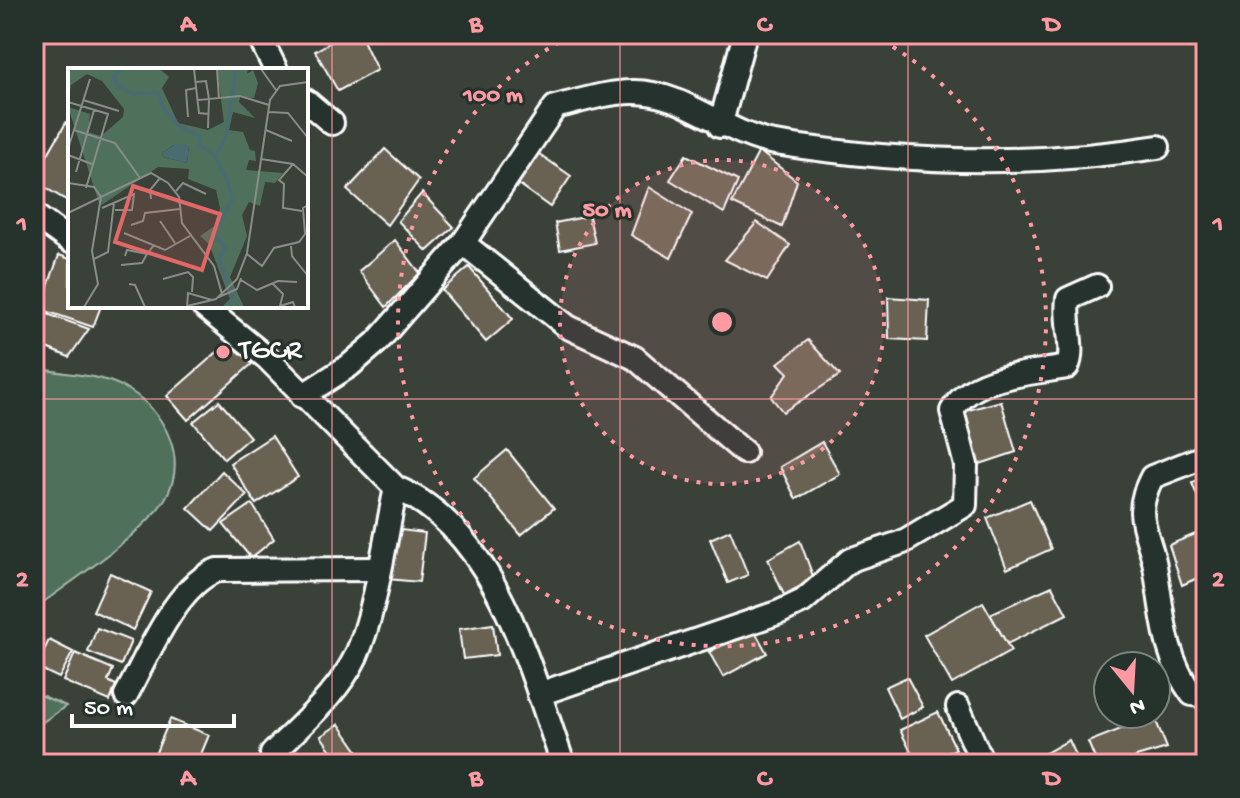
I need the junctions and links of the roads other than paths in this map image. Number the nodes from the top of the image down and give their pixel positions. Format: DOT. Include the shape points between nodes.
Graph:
graph roads {
  1 [pos="258,34"];
  2 [pos="745,34"];
  3 [pos="275,68"];
  4 [pos="308,103"];
  5 [pos="332,123"];
  6 [pos="720,126"];
  7 [pos="1158,147"];
  8 [pos="34,215"];
  9 [pos="68,240"];
  10 [pos="463,243"];
  11 [pos="1097,286"];
  12 [pos="205,308"];
  13 [pos="574,339"];
  14 [pos="302,396"];
  15 [pos="744,452"];
  16 [pos="1206,456"];
  17 [pos="396,488"];
  18 [pos="378,569"];
  19 [pos="539,694"];
  20 [pos="126,695"];
  21 [pos="1206,696"];
  22 [pos="958,707"];
  23 [pos="272,754"];
  24 [pos="563,764"];
  25 [pos="983,764"];
  1 -- 3 [label="street"];
  2 -- 6 [label="street"];
  4 -- 5 [label="street"];
  6 -- 7 [label="street" via="772,143 961,160 1084,159"];
  6 -- 10 [label="street" via="683,104 635,92 555,107"];
  8 -- 9 [label="street"];
  10 -- 13 [label="street"];
  10 -- 14 [label="street" via="377,342"];
  10 -- 15 [label="street" via="568,327 635,358"];
  11 -- 19 [label="street" via="1068,299 1065,317 1072,356 1067,367 1002,379 960,396 952,411 966,465 965,505 903,542 850,560 803,601 780,612"];
  12 -- 14 [label="street" via="267,358"];
  14 -- 17 [label="street"];
  16 -- 21 [label="street" via="1152,477 1142,511 1168,651 1192,694"];
  17 -- 18 [label="street"];
  17 -- 19 [label="street" via="422,499 471,545"];
  18 -- 20 [label="street" via="217,570 200,577 183,594"];
  18 -- 23 [label="street" via="356,656 332,691"];
  19 -- 24 [label="street"];
  22 -- 25 [label="street"];
}
